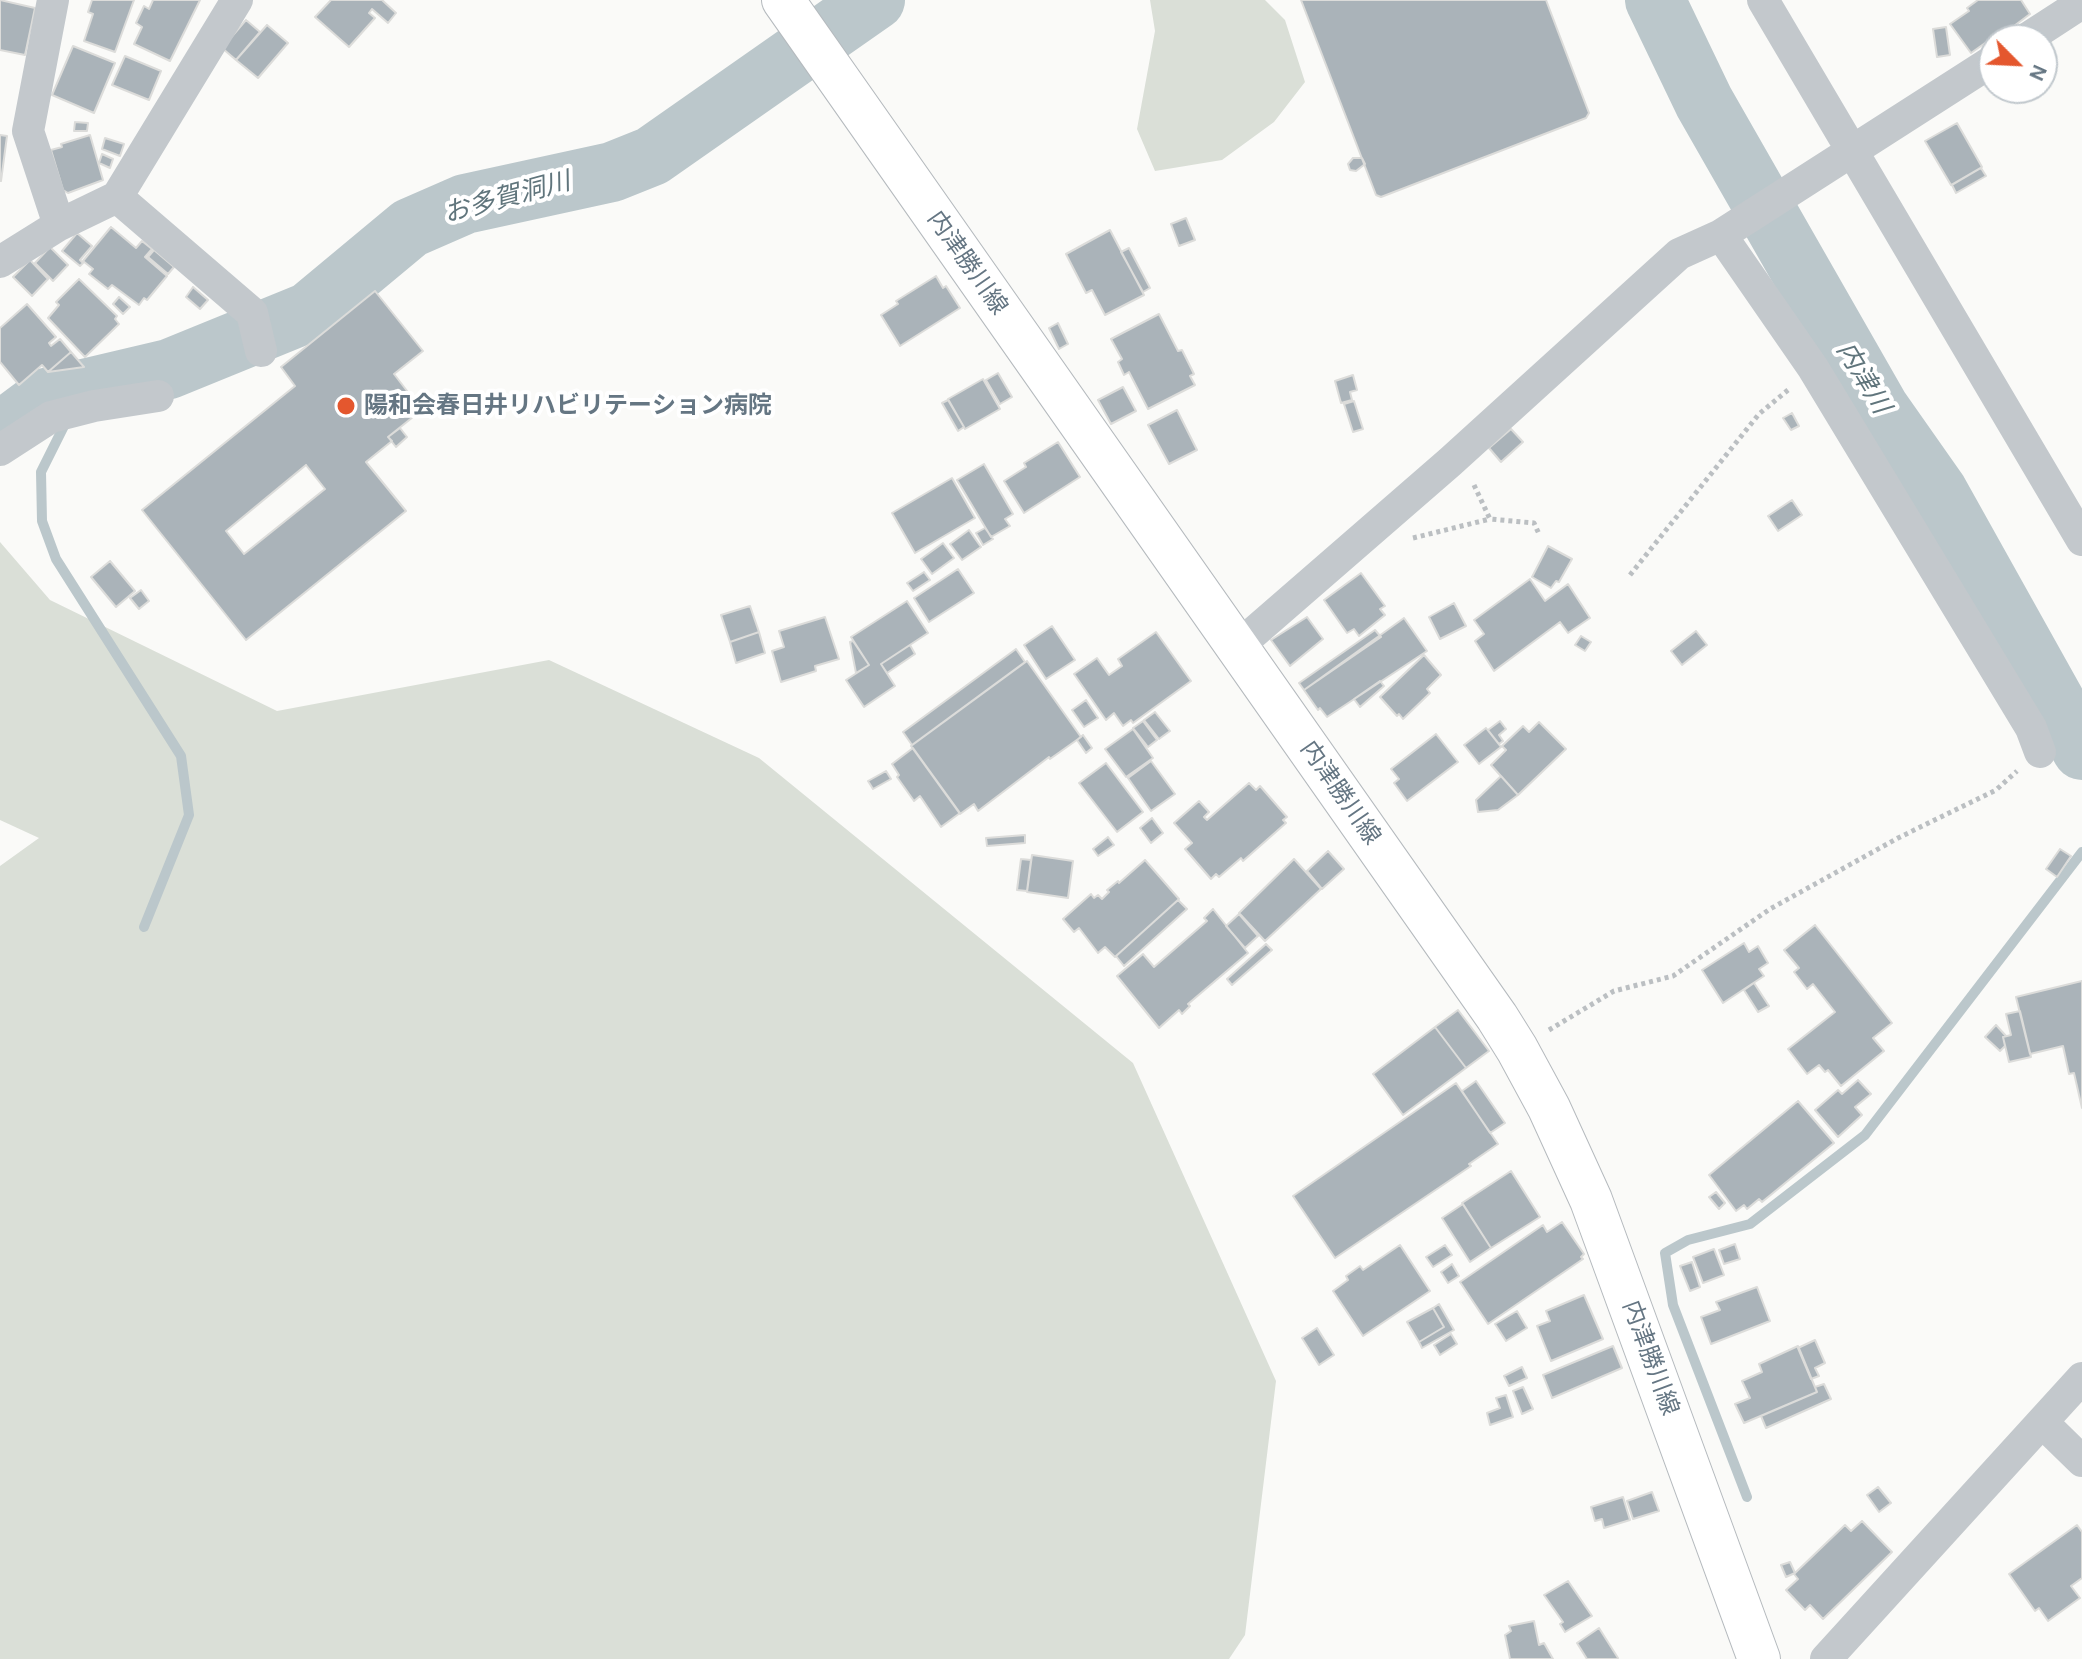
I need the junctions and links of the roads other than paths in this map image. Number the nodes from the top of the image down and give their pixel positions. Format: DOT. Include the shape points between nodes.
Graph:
graph roads {
  1 [pos="53,0"];
  2 [pos="237,0"];
  3 [pos="783,0"];
  4 [pos="1763,0"];
  5 [pos="2082,3"];
  6 [pos="2050,24"];
  7 [pos="1978,70"];
  8 [pos="1851,153"];
  9 [pos="117,197"];
  10 [pos="59,225"];
  11 [pos="1721,235"];
  12 [pos="0,262"];
  13 [pos="261,351"];
  14 [pos="158,396"];
  15 [pos="0,450"];
  16 [pos="2082,540"];
  17 [pos="1237,647"];
  18 [pos="2040,752"];
  19 [pos="2082,1378"];
  20 [pos="2042,1422"];
  21 [pos="2082,1461"];
  22 [pos="1759,1659"];
  23 [pos="1826,1659"];
  1 -- 10 [label="street" via="28,131"];
  2 -- 9 [label="street"];
  3 -- 17 [label="main road, 内津勝川線"];
  4 -- 8 [label="street"];
  5 -- 6 [label="street"];
  7 -- 8 [label="street"];
  8 -- 11 [label="street"];
  8 -- 16 [label="street"];
  9 -- 10 [label="street"];
  9 -- 13 [label="street" via="252,313"];
  10 -- 12 [label="street"];
  11 -- 17 [label="street" via="1679,254"];
  11 -- 18 [label="street" via="1813,368 2031,728"];
  14 -- 15 [label="street" via="51,417"];
  17 -- 22 [label="main road, 内津勝川線" via="1517,1049 1549,1108 1591,1200"];
  19 -- 20 [label="street"];
  20 -- 21 [label="street"];
  20 -- 23 [label="street"];
}
